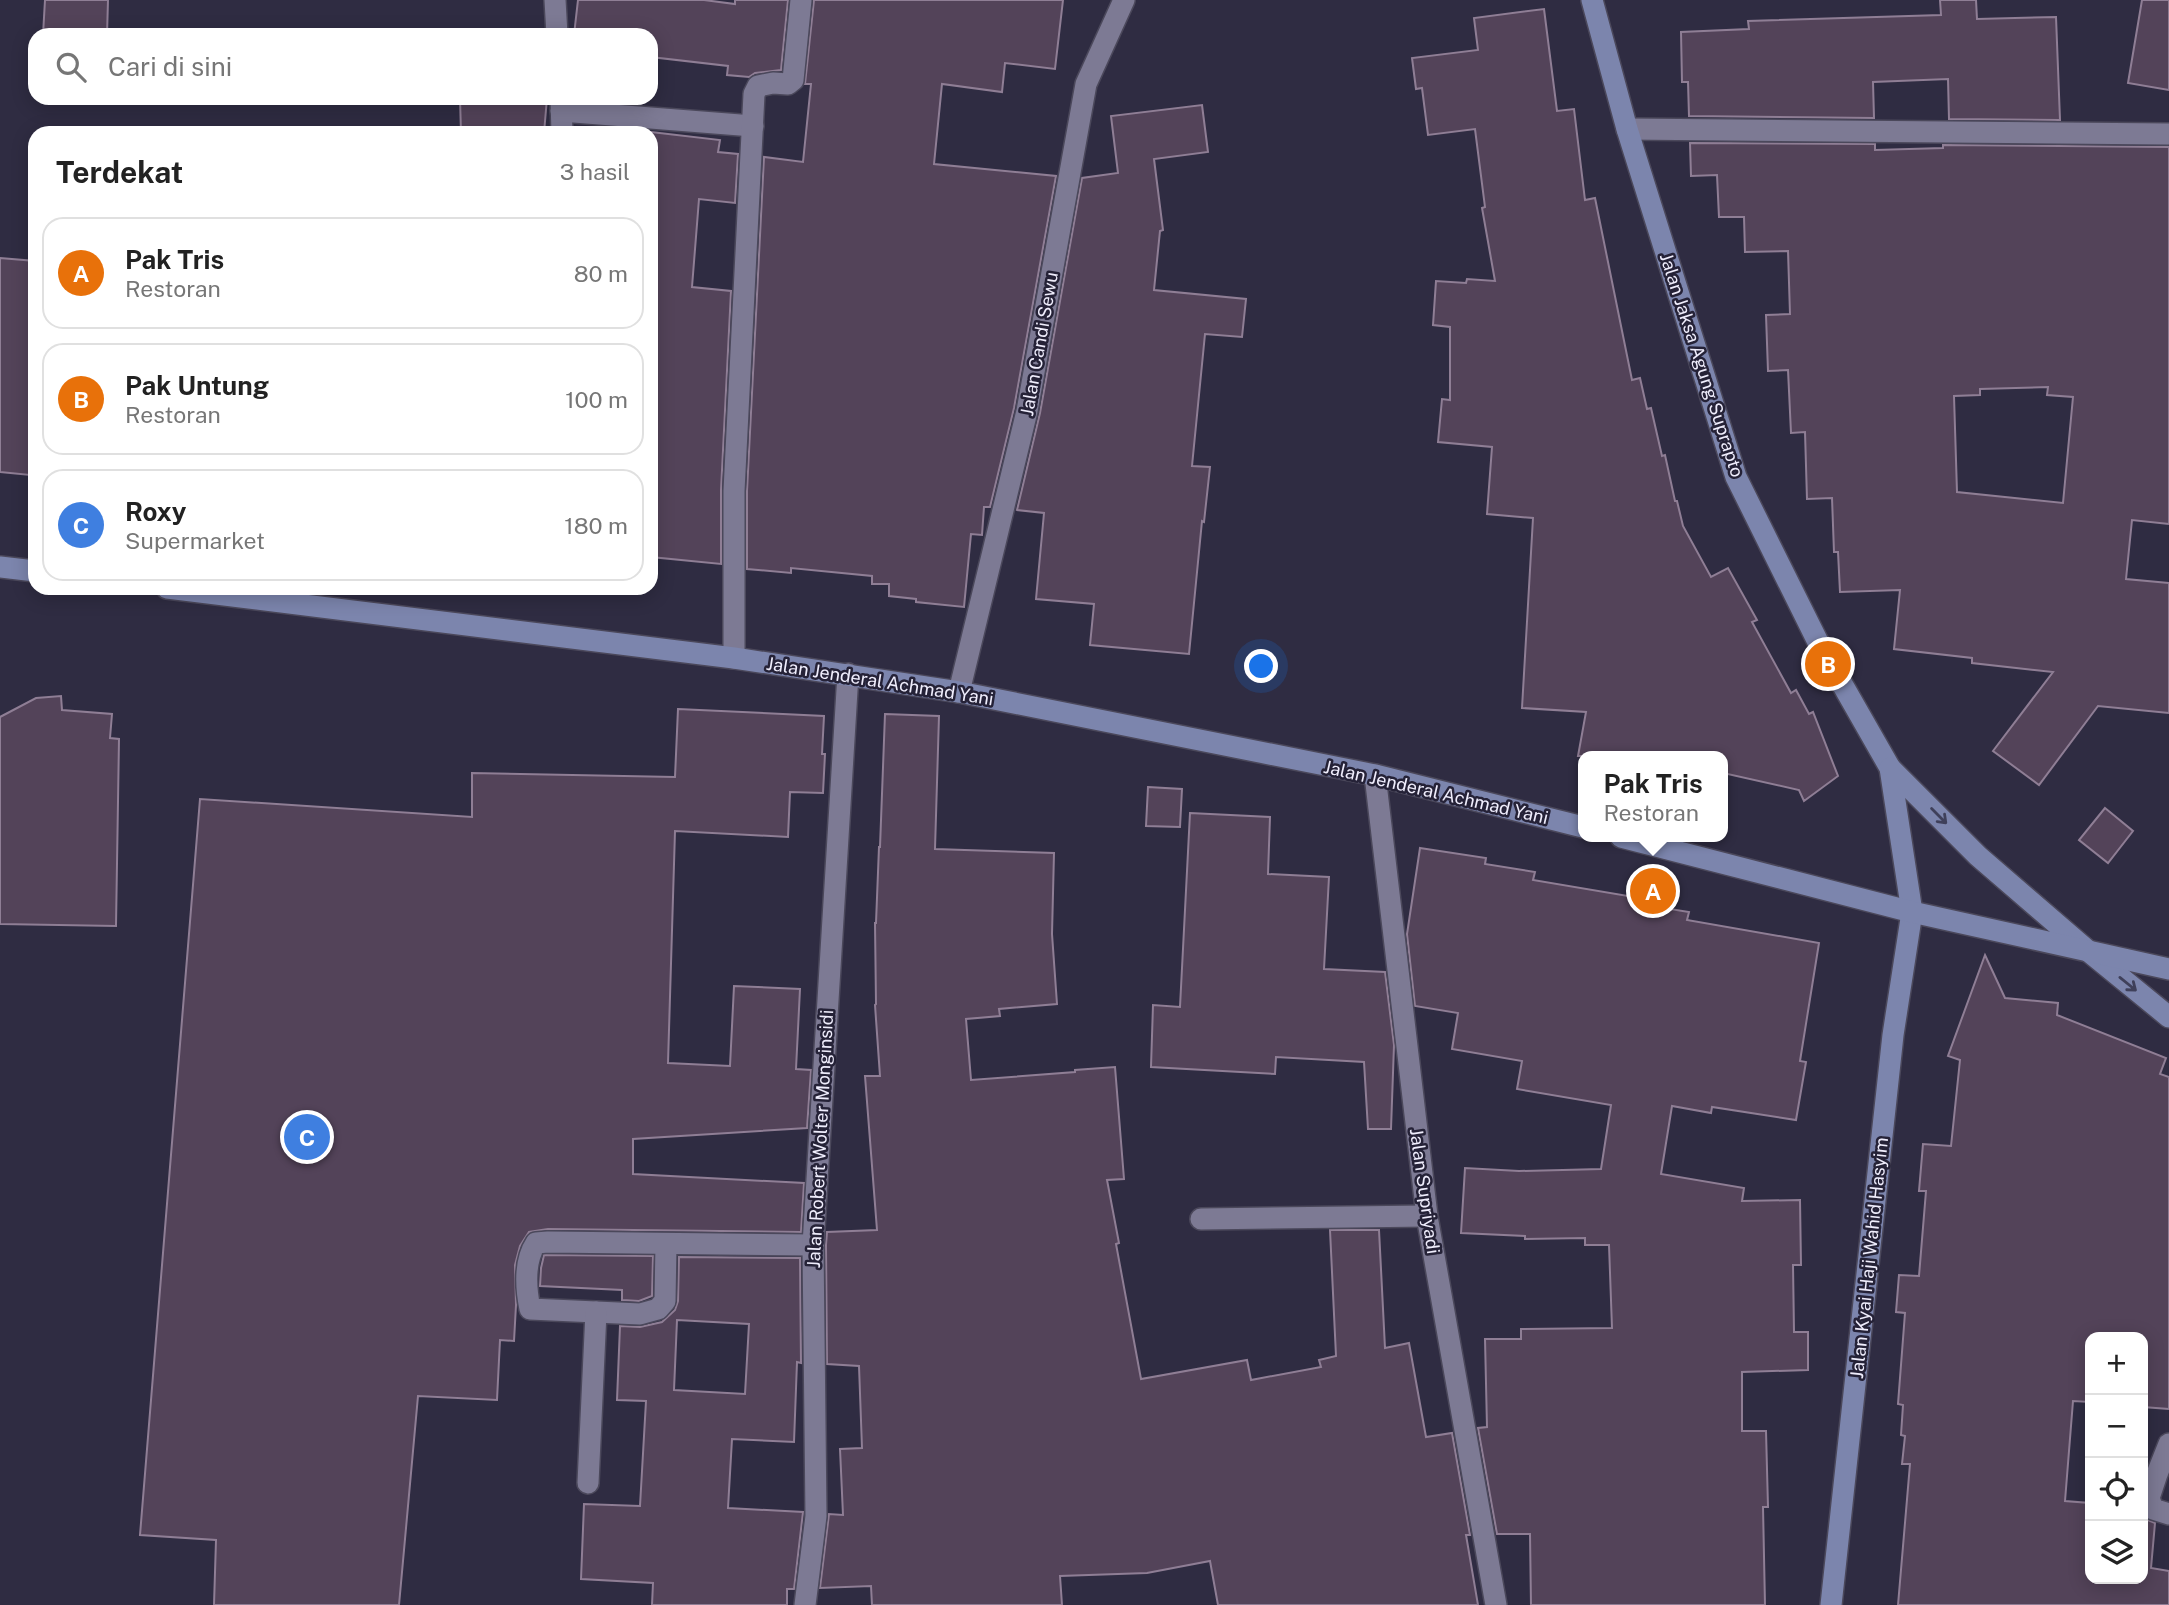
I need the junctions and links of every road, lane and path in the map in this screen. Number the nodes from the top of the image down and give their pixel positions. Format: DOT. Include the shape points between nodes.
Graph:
graph roads {
  1 [pos="555,0"];
  2 [pos="800,0"];
  3 [pos="1124,0"];
  4 [pos="1592,0"];
  5 [pos="557,28"];
  6 [pos="561,105"];
  7 [pos="753,125"];
  8 [pos="562,126"];
  9 [pos="1627,129"];
  10 [pos="2169,134"];
  11 [pos="0,567"];
  12 [pos="28,570"];
  13 [pos="224,595"];
  14 [pos="734,658"];
  15 [pos="848,674"];
  16 [pos="960,692"];
  17 [pos="1890,768"];
  18 [pos="1375,775"];
  19 [pos="1578,826"];
  20 [pos="1640,842"];
  21 [pos="1912,912"];
  22 [pos="2087,950"];
  23 [pos="2169,969"];
  24 [pos="2169,1017"];
  25 [pos="1427,1216"];
  26 [pos="1201,1219"];
  27 [pos="666,1244"];
  28 [pos="813,1245"];
  29 [pos="596,1312"];
  30 [pos="2169,1444"];
  31 [pos="588,1483"];
  32 [pos="2169,1514"];
  33 [pos="805,1605"];
  34 [pos="1496,1605"];
  35 [pos="1831,1605"];
  1 -- 5 [label="street"];
  2 -- 7 [label="street" via="793,80 758,86"];
  3 -- 16 [label="street, Jalan Candi Sewu" via="1086,84 1027,411"];
  4 -- 9 [label="main road, Jalan Jaksa Agung Suprapto"];
  6 -- 7 [label="street"];
  6 -- 8 [label="street"];
  7 -- 14 [label="street" via="734,491"];
  9 -- 10 [label="street"];
  9 -- 17 [label="main road, Jalan Jaksa Agung Suprapto" via="1736,477 1817,640"];
  11 -- 12 [label="main road"];
  13 -- 14 [label="main road, Jalan Jenderal Achmad Yani"];
  14 -- 15 [label="main road, Jalan Jenderal Achmad Yani"];
  15 -- 16 [label="main road, Jalan Jenderal Achmad Yani"];
  15 -- 28 [label="street, Jalan Robert Wolter Monginsidi"];
  16 -- 18 [label="main road, Jalan Jenderal Achmad Yani"];
  17 -- 21 [label="main road, Jalan Jaksa Agung Suprapto"];
  17 -- 22 [label="main road, one-way" via="1978,856"];
  18 -- 19 [label="main road, Jalan Jenderal Achmad Yani"];
  18 -- 25 [label="street, Jalan Supriyadi"];
  20 -- 21 [label="main road"];
  21 -- 22 [label="main road"];
  21 -- 35 [label="main road, Jalan Kyai Haji Wahid Hasyim" via="1893,1035"];
  22 -- 23 [label="main road"];
  22 -- 24 [label="main road, one-way"];
  25 -- 26 [label="street"];
  25 -- 34 [label="street, Jalan Supriyadi"];
  27 -- 28 [label="street"];
  27 -- 29 [label="street" via="665,1301 640,1314"];
  27 -- 29 [label="street" via="536,1243 530,1252 530,1310"];
  28 -- 33 [label="street, Jalan Robert Wolter Monginsidi" via="816,1516"];
  29 -- 31 [label="street"];
  30 -- 32 [label="street" via="2149,1498 2153,1509"];
}
